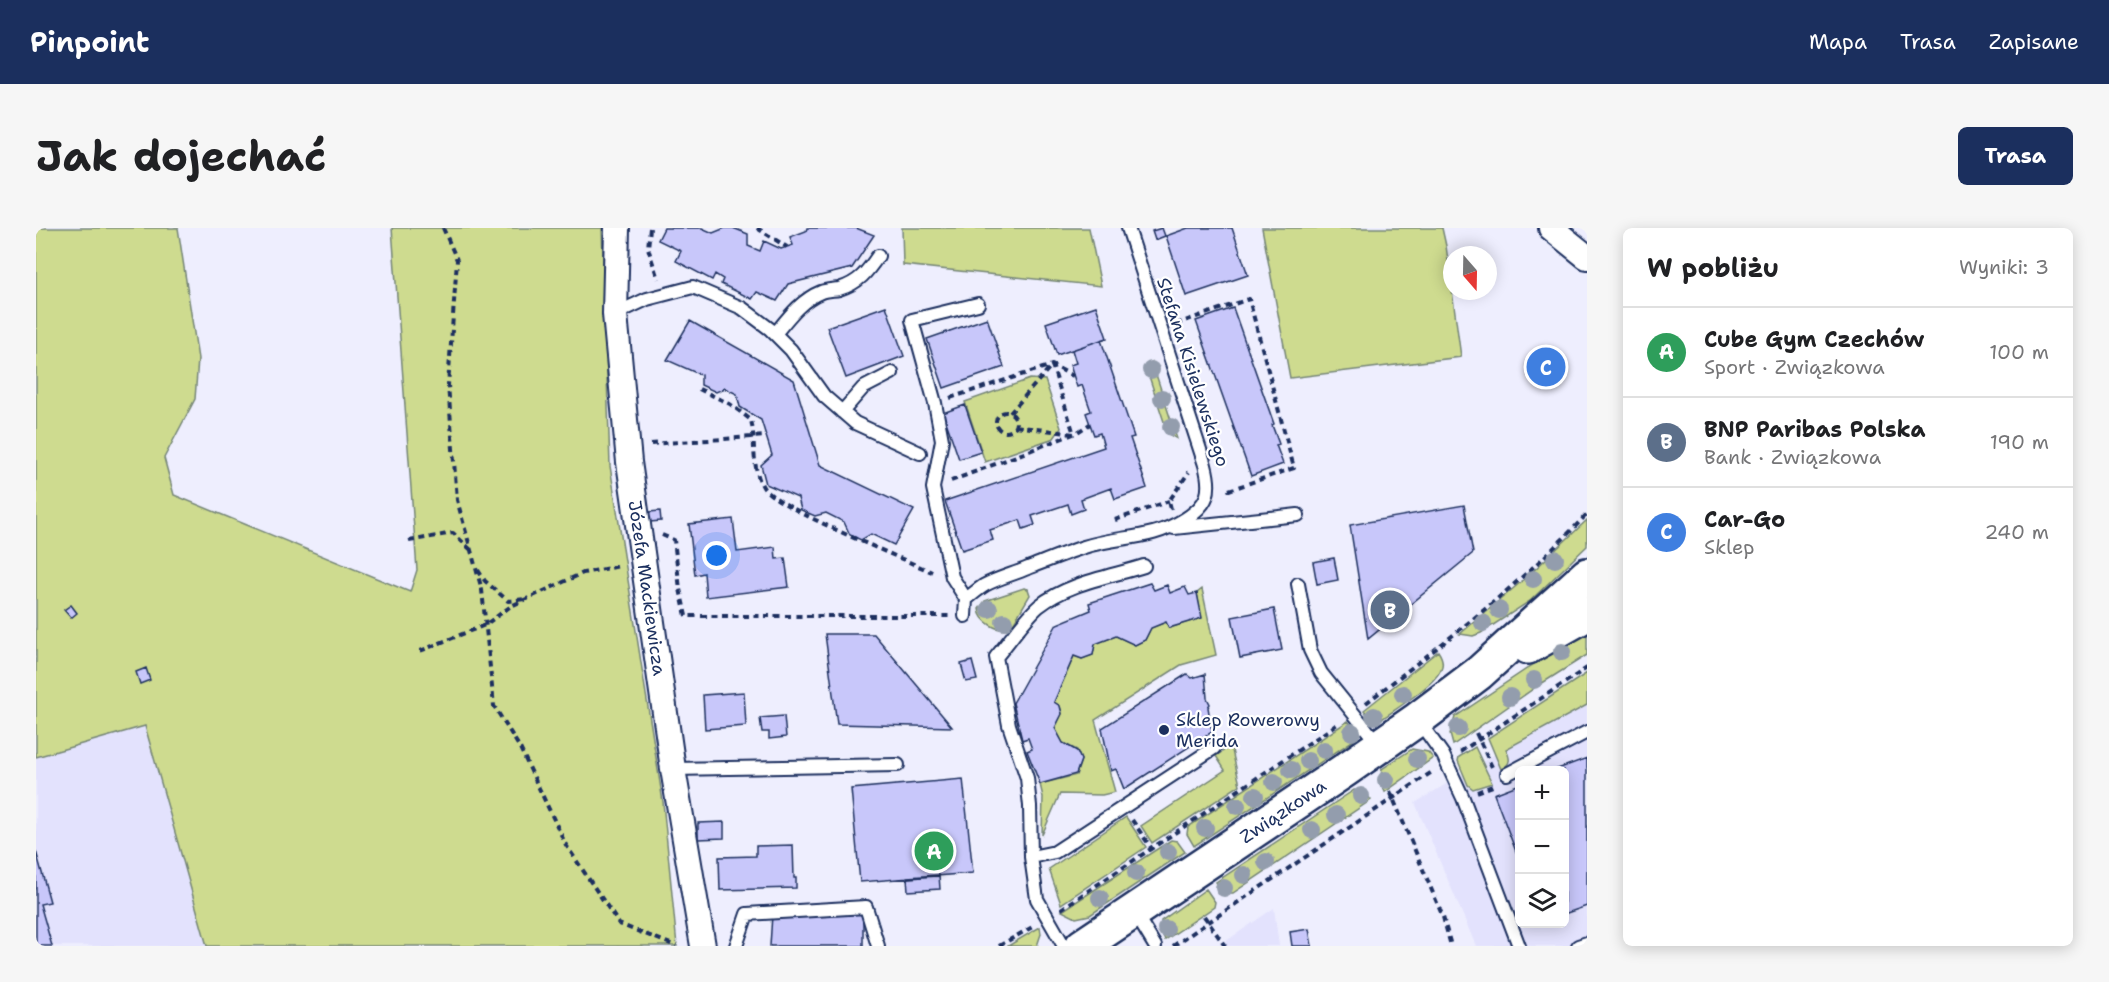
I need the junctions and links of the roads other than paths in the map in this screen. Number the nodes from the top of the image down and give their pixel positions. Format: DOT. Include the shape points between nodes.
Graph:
graph roads {
  1 [pos="617,228"];
  2 [pos="1128,228"];
  3 [pos="1551,228"];
  4 [pos="878,256"];
  5 [pos="1587,257"];
  6 [pos="978,304"];
  7 [pos="615,314"];
  8 [pos="775,334"];
  9 [pos="892,373"];
  10 [pos="842,412"];
  11 [pos="920,453"];
  12 [pos="1298,515"];
  13 [pos="1173,526"];
  14 [pos="1144,566"];
  15 [pos="1587,575"];
  16 [pos="1298,584"];
  17 [pos="966,599"];
  18 [pos="1587,614"];
  19 [pos="965,616"];
  20 [pos="1479,674"];
  21 [pos="1418,719"];
  22 [pos="1587,732"];
  23 [pos="1380,746"];
  24 [pos="1214,748"];
  25 [pos="898,765"];
  26 [pos="673,769"];
  27 [pos="1507,774"];
  28 [pos="1031,857"];
  29 [pos="1121,925"];
  30 [pos="1587,943"];
  31 [pos="703,946"];
  32 [pos="736,946"];
  33 [pos="878,946"];
  34 [pos="1064,946"];
  35 [pos="1082,946"];
  36 [pos="1155,946"];
  37 [pos="1519,946"];
  38 [pos="1578,946"];
  1 -- 7 [label="street, Józefa Mackiewicza"];
  2 -- 13 [label="lane, Stefana Kisielewskiego" via="1209,479 1207,498 1201,508"];
  3 -- 5 [label="street"];
  4 -- 8 [label="lane" via="855,283 821,292 806,301"];
  6 -- 17 [label="lane" via="912,320 942,440 933,488 952,577"];
  7 -- 8 [label="lane" via="647,299 693,287 742,308"];
  7 -- 26 [label="street, Józefa Mackiewicza" via="629,462"];
  8 -- 10 [label="lane" via="824,396"];
  9 -- 10 [label="lane" via="863,388"];
  10 -- 11 [label="lane" via="855,423"];
  12 -- 13 [label="lane"];
  13 -- 17 [label="lane, Stefana Kisielewskiego" via="1144,537 1083,547 984,586"];
  14 -- 28 [label="lane" via="1052,597 1036,608 996,657 1008,725 1027,778"];
  15 -- 20 [label="street, Związkowa"];
  16 -- 23 [label="lane" via="1310,650 1321,673"];
  17 -- 19 [label="lane"];
  18 -- 20 [label="street, Związkowa"];
  20 -- 21 [label="street, Związkowa"];
  21 -- 23 [label="street, Związkowa"];
  21 -- 37 [label="lane" via="1446,762 1463,798"];
  22 -- 27 [label="lane"];
  23 -- 29 [label="street, Związkowa"];
  24 -- 28 [label="lane" via="1055,852"];
  25 -- 26 [label="lane"];
  26 -- 31 [label="street, Józefa Mackiewicza"];
  28 -- 34 [label="lane" via="1037,899"];
  29 -- 35 [label="street, Związkowa"];
  29 -- 36 [label="lane"];
  30 -- 38 [label="lane"];
  32 -- 33 [label="lane" via="747,914 866,907"];
}
